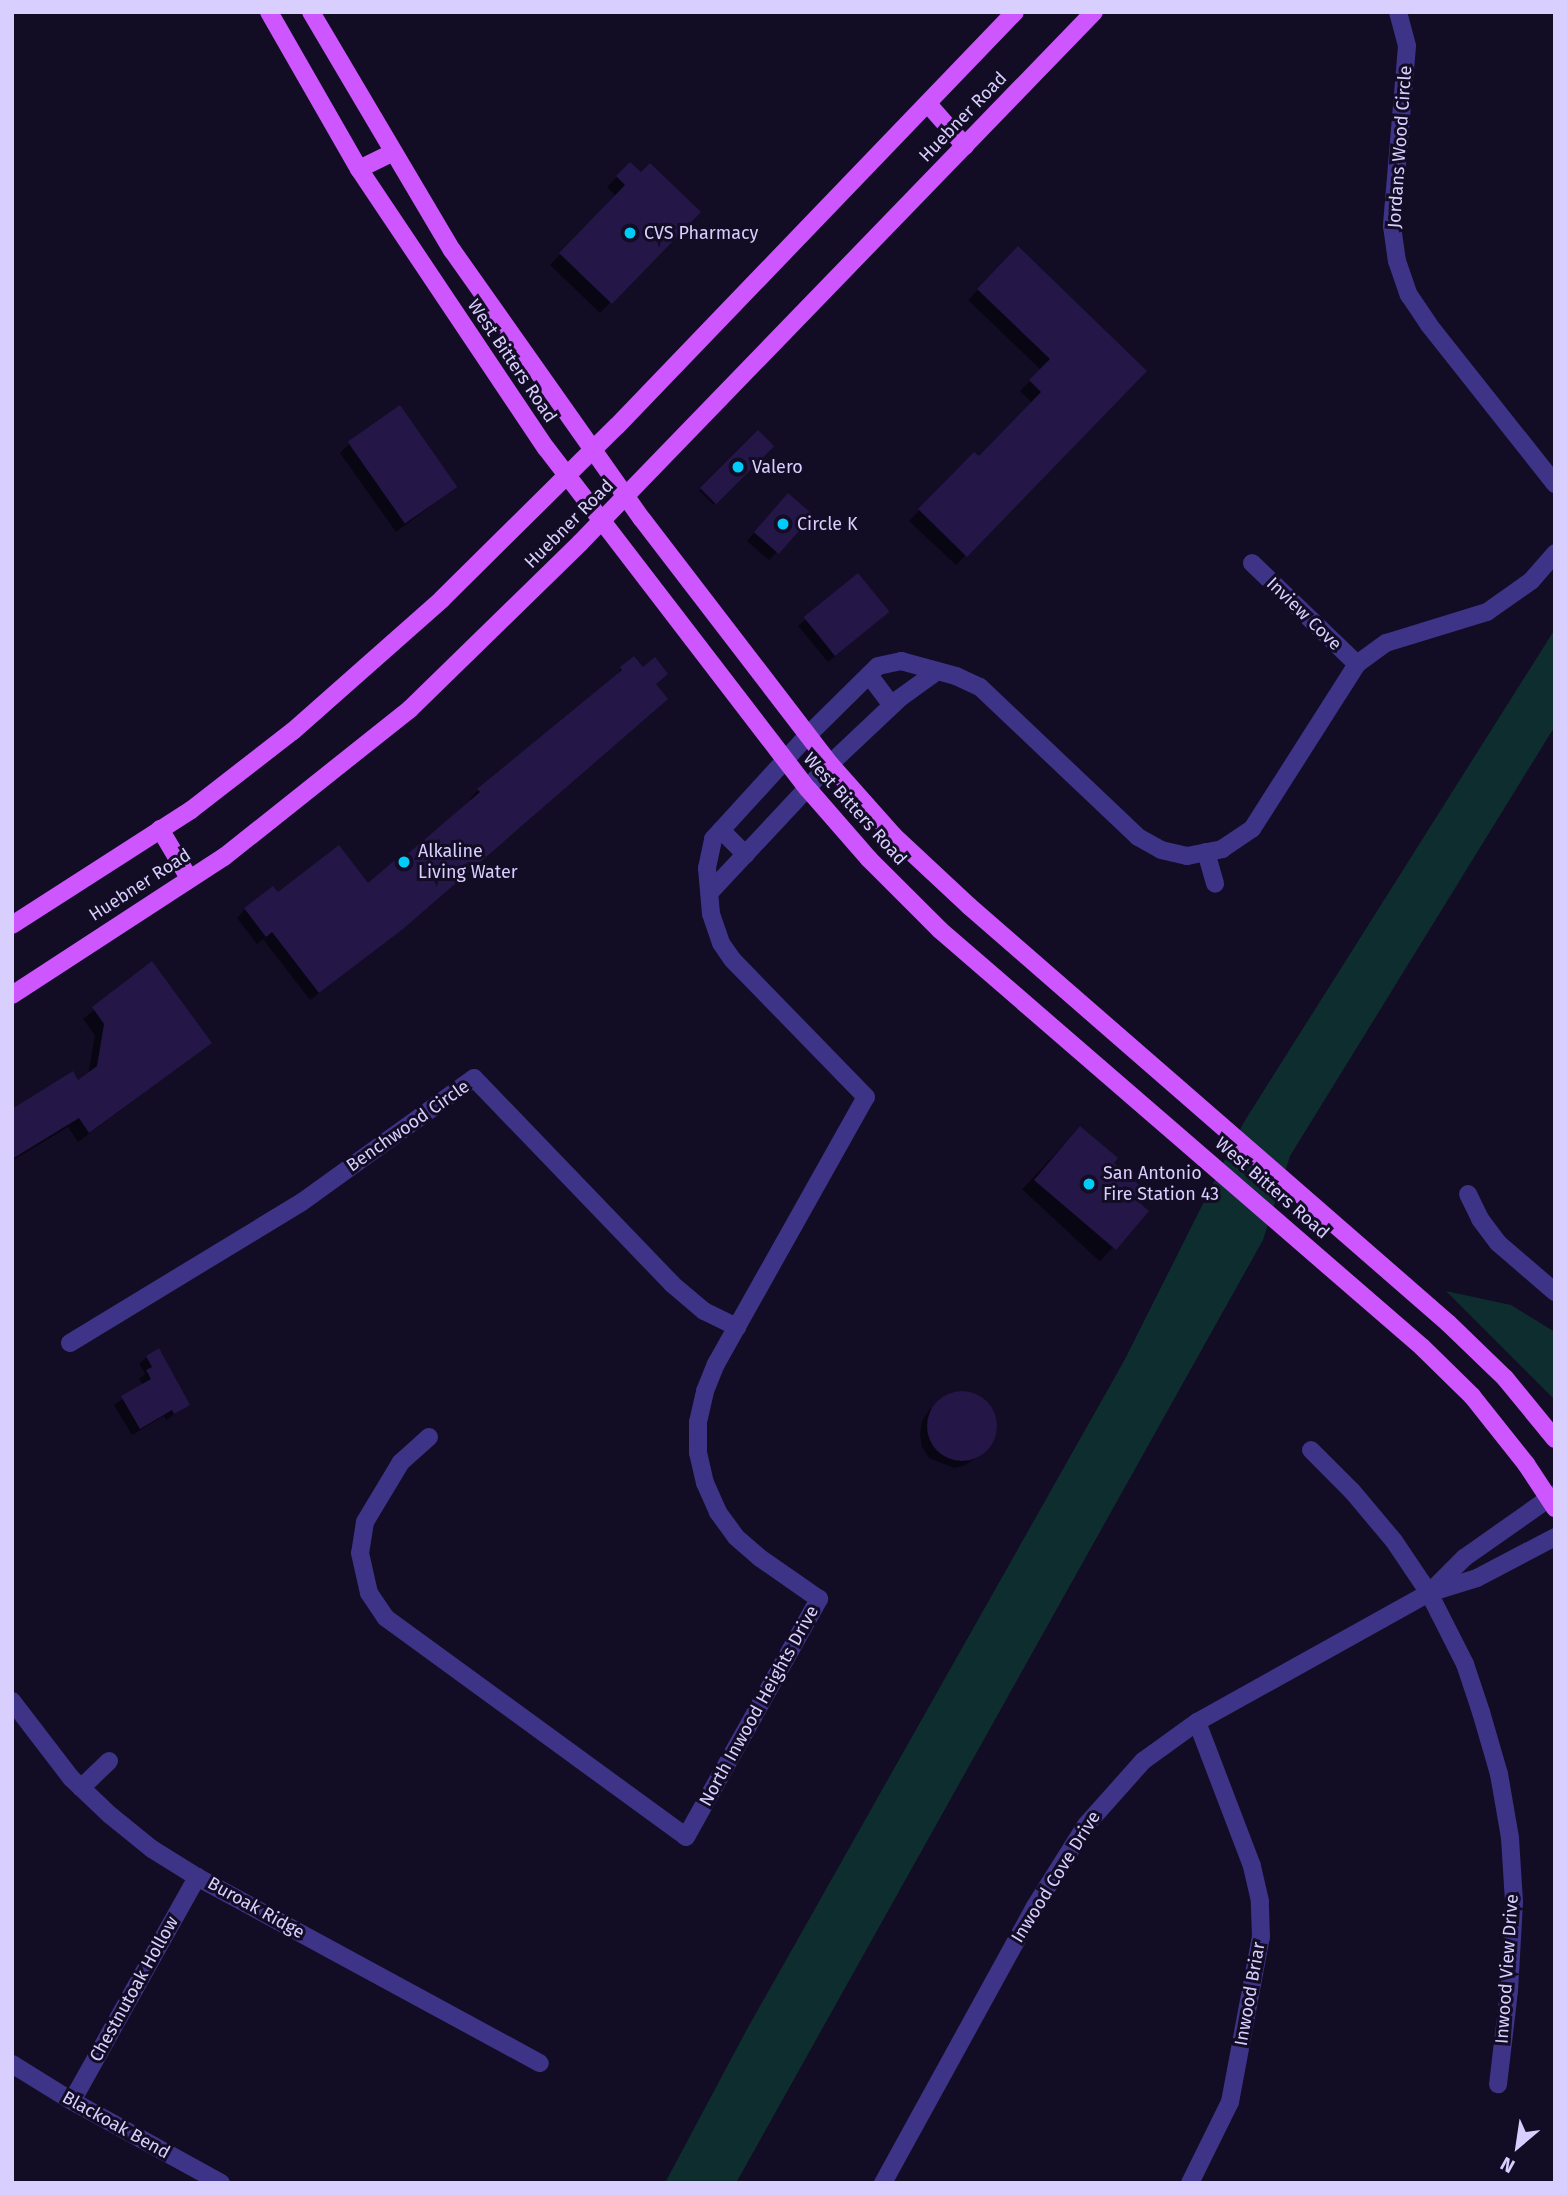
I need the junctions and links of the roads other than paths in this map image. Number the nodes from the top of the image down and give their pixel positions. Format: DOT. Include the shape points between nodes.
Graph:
graph roads {
  1 [pos="269,12"];
  2 [pos="311,12"];
  3 [pos="1015,12"];
  4 [pos="1094,12"];
  5 [pos="1398,12"];
  6 [pos="928,104"];
  7 [pos="965,146"];
  8 [pos="392,153"];
  9 [pos="359,169"];
  10 [pos="593,451"];
  11 [pos="567,476"];
  12 [pos="1555,484"];
  13 [pos="626,496"];
  14 [pos="601,522"];
  15 [pos="1555,553"];
  16 [pos="1252,563"];
  17 [pos="1357,664"];
  18 [pos="936,671"];
  19 [pos="869,676"];
  20 [pos="892,705"];
  21 [pos="808,735"];
  22 [pos="784,761"];
  23 [pos="830,764"];
  24 [pos="808,789"];
  25 [pos="160,829"];
  26 [pos="721,830"];
  27 [pos="1206,852"];
  28 [pos="746,855"];
  29 [pos="189,878"];
  30 [pos="1215,884"];
  31 [pos="711,891"];
  32 [pos="12,925"];
  33 [pos="12,995"];
  34 [pos="1468,1194"];
  35 [pos="1555,1292"];
  36 [pos="737,1326"];
  37 [pos="70,1343"];
  38 [pos="429,1437"];
  39 [pos="1555,1439"];
  40 [pos="1311,1450"];
  41 [pos="1553,1500"];
  42 [pos="1555,1537"];
  43 [pos="1479,1548"];
  44 [pos="1493,1570"];
  45 [pos="1429,1593"];
  46 [pos="12,1701"];
  47 [pos="1197,1722"];
  48 [pos="108,1761"];
  49 [pos="81,1788"];
  50 [pos="197,1877"];
  51 [pos="540,2063"];
  52 [pos="12,2064"];
  53 [pos="1497,2084"];
  54 [pos="72,2101"];
  55 [pos="221,2183"];
  56 [pos="883,2183"];
  57 [pos="1190,2183"];
  1 -- 9 [label="main road, West Bitters Road"];
  2 -- 8 [label="main road, West Bitters Road"];
  3 -- 6 [label="main road, Huebner Road"];
  4 -- 7 [label="main road, Huebner Road"];
  5 -- 12 [label="street, Jordans Wood Circle" via="1406,60 1392,226 1397,261 1409,295 1429,325"];
  6 -- 7 [label="main road"];
  6 -- 10 [label="main road, Huebner Road"];
  7 -- 13 [label="main road, Huebner Road"];
  8 -- 9 [label="main road"];
  8 -- 10 [label="main road, West Bitters Road" via="452,250"];
  9 -- 11 [label="main road, West Bitters Road"];
  10 -- 11 [label="main road, Huebner Road"];
  10 -- 13 [label="main road, West Bitters Road"];
  11 -- 14 [label="main road, West Bitters Road"];
  11 -- 25 [label="main road, Huebner Road" via="442,600 293,731"];
  13 -- 14 [label="main road, Huebner Road"];
  13 -- 21 [label="main road, West Bitters Road"];
  14 -- 22 [label="main road, West Bitters Road"];
  14 -- 29 [label="main road, Huebner Road" via="410,709 224,857"];
  15 -- 17 [label="street" via="1525,587 1487,612 1386,643"];
  16 -- 17 [label="street, Inview Cove"];
  17 -- 27 [label="street" via="1252,829 1222,849"];
  18 -- 19 [label="street, North Inwood Heights Drive" via="901,661 878,666"];
  18 -- 20 [label="street"];
  18 -- 27 [label="street, North Inwood Heights Drive" via="980,687 1138,837 1161,850 1187,856"];
  19 -- 20 [label="street"];
  19 -- 21 [label="street, North Inwood Heights Drive"];
  20 -- 23 [label="street"];
  21 -- 22 [label="street, North Inwood Heights Drive"];
  21 -- 23 [label="main road, West Bitters Road"];
  22 -- 24 [label="main road, West Bitters Road"];
  22 -- 26 [label="street, North Inwood Heights Drive"];
  23 -- 24 [label="street"];
  23 -- 39 [label="main road, West Bitters Road" via="894,835 969,906 1448,1323 1505,1378"];
  24 -- 28 [label="street"];
  24 -- 41 [label="main road, West Bitters Road" via="940,930 1422,1346 1472,1396"];
  25 -- 29 [label="main road"];
  25 -- 32 [label="main road, Huebner Road"];
  26 -- 28 [label="street"];
  26 -- 31 [label="street, North Inwood Heights Drive" via="713,839 707,868"];
  27 -- 30 [label="street"];
  28 -- 31 [label="street"];
  29 -- 33 [label="main road, Huebner Road"];
  31 -- 36 [label="street, North Inwood Heights Drive" via="711,914 732,959 866,1097"];
  34 -- 35 [label="street" via="1498,1243"];
  36 -- 37 [label="street, Benchwood Circle" via="704,1311 672,1284 474,1079 302,1202"];
  36 -- 38 [label="street, North Inwood Heights Drive" via="708,1382 700,1411 698,1453 705,1483 736,1537 819,1599 686,1837 386,1618 369,1593 360,1553 366,1522 401,1462"];
  40 -- 45 [label="street, Inwood View Drive" via="1394,1541"];
  41 -- 43 [label="street, Inwood Cove Drive"];
  42 -- 44 [label="street, Inwood Cove Drive"];
  43 -- 44 [label="street"];
  43 -- 45 [label="street, Inwood Cove Drive"];
  44 -- 45 [label="street, Inwood Cove Drive"];
  45 -- 47 [label="street, Inwood Cove Drive"];
  45 -- 53 [label="street, Inwood View Drive" via="1465,1664 1481,1712 1499,1774 1510,1838 1514,1902"];
  46 -- 49 [label="street, Buroak Ridge"];
  47 -- 56 [label="street, Inwood Cove Drive" via="1143,1761 1086,1825 1034,1908"];
  47 -- 57 [label="street, Inwood Briar" via="1252,1866 1260,1901 1261,1937 1230,2102"];
  48 -- 49 [label="street"];
  49 -- 50 [label="street, Buroak Ridge" via="152,1849"];
  50 -- 51 [label="street, Buroak Ridge"];
  50 -- 54 [label="street, Chestnutoak Hollow"];
  52 -- 54 [label="street, Blackoak Bend"];
  54 -- 55 [label="street, Blackoak Bend"];
}
